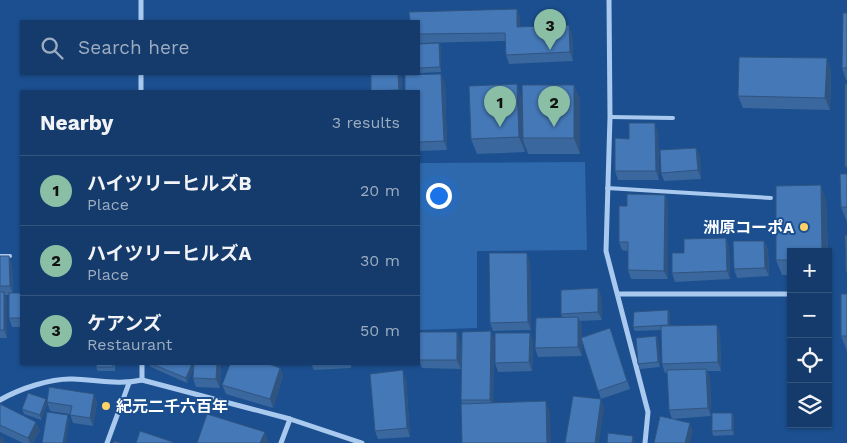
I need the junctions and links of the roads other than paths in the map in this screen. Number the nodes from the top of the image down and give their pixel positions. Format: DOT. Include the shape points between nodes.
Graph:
graph roads {
  1 [pos="140,0"];
  2 [pos="609,0"];
  3 [pos="140,20"];
  4 [pos="141,75"];
  5 [pos="141,90"];
  6 [pos="610,117"];
  7 [pos="673,118"];
  8 [pos="607,188"];
  9 [pos="771,198"];
  10 [pos="0,256"];
  11 [pos="10,256"];
  12 [pos="618,294"];
  13 [pos="787,294"];
  14 [pos="142,365"];
  15 [pos="142,380"];
  16 [pos="129,383"];
  17 [pos="0,400"];
  18 [pos="290,419"];
  19 [pos="107,443"];
  20 [pos="281,443"];
  21 [pos="362,443"];
  22 [pos="645,443"];
  1 -- 3 [label="street"];
  2 -- 6 [label="street"];
  4 -- 5 [label="street"];
  6 -- 7 [label="lane"];
  6 -- 8 [label="street"];
  8 -- 9 [label="lane"];
  8 -- 12 [label="street" via="606,251"];
  10 -- 11 [label="lane"];
  12 -- 13 [label="street"];
  12 -- 22 [label="street" via="648,412"];
  14 -- 15 [label="street"];
  15 -- 16 [label="street"];
  15 -- 18 [label="street"];
  16 -- 17 [label="street" via="71,378 20,389"];
  16 -- 19 [label="street"];
  18 -- 20 [label="street"];
  18 -- 21 [label="street"];
}
